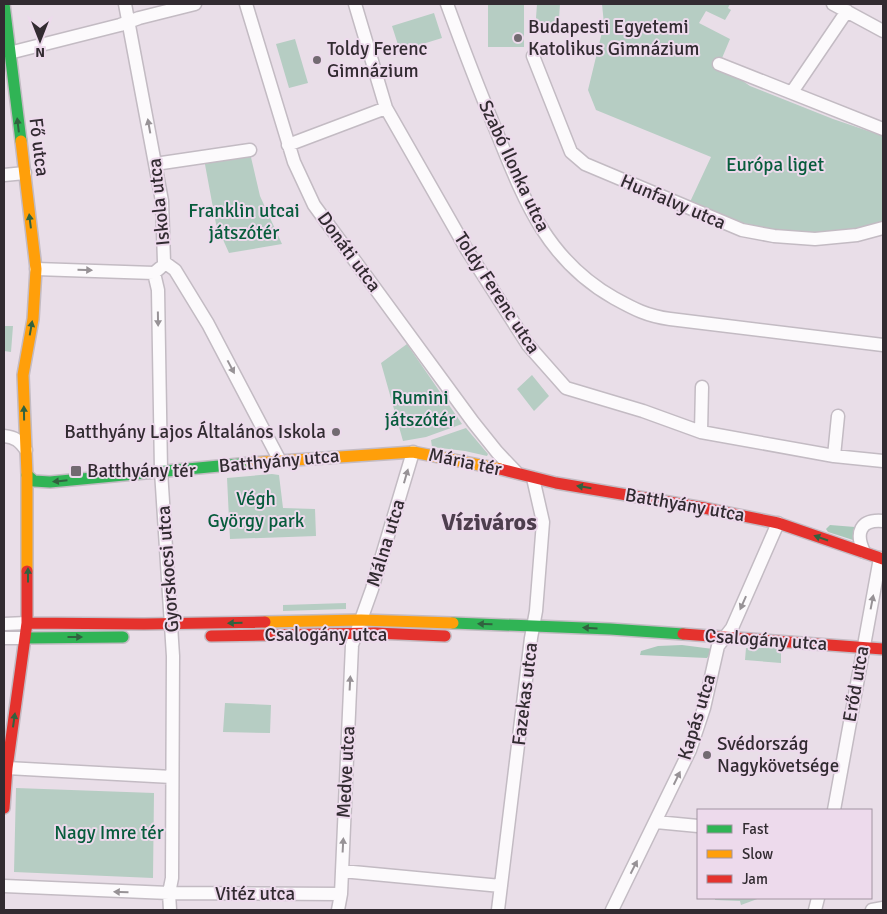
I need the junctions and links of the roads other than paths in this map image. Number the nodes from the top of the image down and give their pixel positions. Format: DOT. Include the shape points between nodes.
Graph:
graph roads {
  1 [pos="4,4"];
  2 [pos="125,4"];
  3 [pos="195,4"];
  4 [pos="246,4"];
  5 [pos="356,4"];
  6 [pos="447,4"];
  7 [pos="834,4"];
  8 [pos="847,11"];
  9 [pos="129,22"];
  10 [pos="883,31"];
  11 [pos="9,53"];
  12 [pos="533,56"];
  13 [pos="719,64"];
  14 [pos="7,66"];
  15 [pos="792,92"];
  16 [pos="386,108"];
  17 [pos="883,129"];
  18 [pos="288,145"];
  19 [pos="250,150"];
  20 [pos="155,164"];
  21 [pos="24,173"];
  22 [pos="4,175"];
  23 [pos="883,228"];
  24 [pos="164,262"];
  25 [pos="36,269"];
  26 [pos="154,273"];
  27 [pos="883,345"];
  28 [pos="702,387"];
  29 [pos="838,416"];
  30 [pos="473,422"];
  31 [pos="701,432"];
  32 [pos="4,436"];
  33 [pos="26,450"];
  34 [pos="413,452"];
  35 [pos="834,456"];
  36 [pos="280,461"];
  37 [pos="883,461"];
  38 [pos="161,471"];
  39 [pos="517,474"];
  40 [pos="27,475"];
  41 [pos="533,478"];
  42 [pos="883,521"];
  43 [pos="778,523"];
  44 [pos="864,552"];
  45 [pos="882,558"];
  46 [pos="361,620"];
  47 [pos="27,623"];
  48 [pos="4,624"];
  49 [pos="648,632"];
  50 [pos="172,634"];
  51 [pos="356,634"];
  52 [pos="532,635"];
  53 [pos="201,636"];
  54 [pos="459,636"];
  55 [pos="134,637"];
  56 [pos="725,637"];
  57 [pos="4,638"];
  58 [pos="26,638"];
  59 [pos="587,640"];
  60 [pos="863,646"];
  61 [pos="883,649"];
  62 [pos="7,768"];
  63 [pos="172,777"];
  64 [pos="4,799"];
  65 [pos="834,809"];
  66 [pos="656,822"];
  67 [pos="697,826"];
  68 [pos="342,871"];
  69 [pos="4,886"];
  70 [pos="501,886"];
  71 [pos="169,893"];
  72 [pos="341,894"];
  73 [pos="883,908"];
  74 [pos="170,910"];
  75 [pos="338,910"];
  76 [pos="498,910"];
  77 [pos="612,910"];
  78 [pos="872,910"];
  1 -- 11 [label="street, Fő utca"];
  2 -- 9 [label="street, Iskola utca"];
  3 -- 9 [label="street"];
  4 -- 18 [label="street, Donáti utca"];
  5 -- 16 [label="street, Toldy Ferenc utca"];
  6 -- 27 [label="street, Szabó Ilonka utca" via="509,164 534,217 559,253 587,280 648,315 670,320"];
  7 -- 8 [label="street"];
  8 -- 10 [label="street"];
  8 -- 15 [label="street"];
  9 -- 11 [label="street"];
  20 -- 9 [label="street, Iskola utca, one-way"];
  11 -- 14 [label="street, Fő utca"];
  12 -- 23 [label="street, Hunfalvy utca" via="571,152 585,164 742,230 815,240"];
  13 -- 15 [label="street"];
  21 -- 14 [label="street, Fő utca, one-way"];
  15 -- 17 [label="street"];
  16 -- 18 [label="street"];
  16 -- 31 [label="street, Toldy Ferenc utca" via="467,250 523,337 566,388"];
  18 -- 30 [label="street, Donáti utca" via="314,205"];
  19 -- 20 [label="street"];
  20 -- 24 [label="street, Iskola utca" via="162,201"];
  21 -- 22 [label="street"];
  25 -- 21 [label="street, Fő utca, one-way"];
  24 -- 26 [label="street"];
  24 -- 36 [label="street, Iskola utca, one-way" via="175,270 208,324"];
  25 -- 26 [label="street, one-way"];
  33 -- 25 [label="street, Fő utca, one-way" via="23,375"];
  26 -- 38 [label="street, Gyorskocsi utca, one-way" via="158,290"];
  28 -- 31 [label="street"];
  29 -- 35 [label="street"];
  30 -- 39 [label="street, Mária tér"];
  31 -- 35 [label="street, Toldy Ferenc utca"];
  32 -- 33 [label="street" via="20,441"];
  33 -- 40 [label="street"];
  34 -- 36 [label="street, Batthyány utca"];
  34 -- 39 [label="street, Mária tér"];
  46 -- 34 [label="street, Málna utca, one-way"];
  35 -- 37 [label="street, Toldy Ferenc utca"];
  36 -- 38 [label="street, Batthyány utca"];
  38 -- 40 [label="street, Batthyány utca, one-way" via="50,482 34,480"];
  38 -- 50 [label="street, Gyorskocsi utca"];
  39 -- 41 [label="street, Mária tér"];
  47 -- 40 [label="street, one-way"];
  43 -- 41 [label="street, Batthyány utca, one-way"];
  41 -- 52 [label="street, Fazekas utca" via="543,522"];
  42 -- 44 [label="street" via="872,520 859,533"];
  44 -- 43 [label="street, Batthyány utca, one-way"];
  43 -- 56 [label="street, Kapás utca, one-way" via="732,628"];
  44 -- 45 [label="street, Batthyány utca"];
  60 -- 45 [label="street, Erőd utca, one-way"];
  46 -- 50 [label="street, Csalogány utca, one-way"];
  46 -- 51 [label="street, Málna utca"];
  52 -- 46 [label="street, Csalogány utca, one-way"];
  47 -- 48 [label="street, Csalogány utca"];
  47 -- 50 [label="street, Csalogány utca"];
  47 -- 58 [label="street"];
  49 -- 52 [label="street, Csalogány utca, one-way"];
  49 -- 56 [label="street, Csalogány utca"];
  49 -- 59 [label="street, Csalogány utca"];
  50 -- 63 [label="street, Gyorskocsi utca"];
  51 -- 53 [label="street, Csalogány utca"];
  51 -- 54 [label="street, Csalogány utca"];
  68 -- 51 [label="street, Medve utca, one-way" via="352,645"];
  52 -- 70 [label="street, Fazekas utca"];
  58 -- 55 [label="street, one-way"];
  56 -- 60 [label="street, Csalogány utca"];
  66 -- 56 [label="street, Kapás utca, one-way" via="690,750 704,708 718,646"];
  57 -- 58 [label="street"];
  62 -- 58 [label="street, one-way"];
  60 -- 61 [label="street, Csalogány utca"];
  60 -- 65 [label="street, Erőd utca"];
  62 -- 63 [label="street"];
  62 -- 64 [label="street"];
  63 -- 71 [label="street" via="172,878"];
  66 -- 67 [label="street"];
  77 -- 66 [label="street, Kapás utca, one-way"];
  68 -- 70 [label="street"];
  68 -- 72 [label="street, Medve utca"];
  71 -- 69 [label="street, one-way"];
  70 -- 76 [label="street, Fazekas utca"];
  71 -- 72 [label="street, Vitéz utca"];
  71 -- 74 [label="street"];
  72 -- 75 [label="street, Medve utca"];
  73 -- 78 [label="street"];
}
